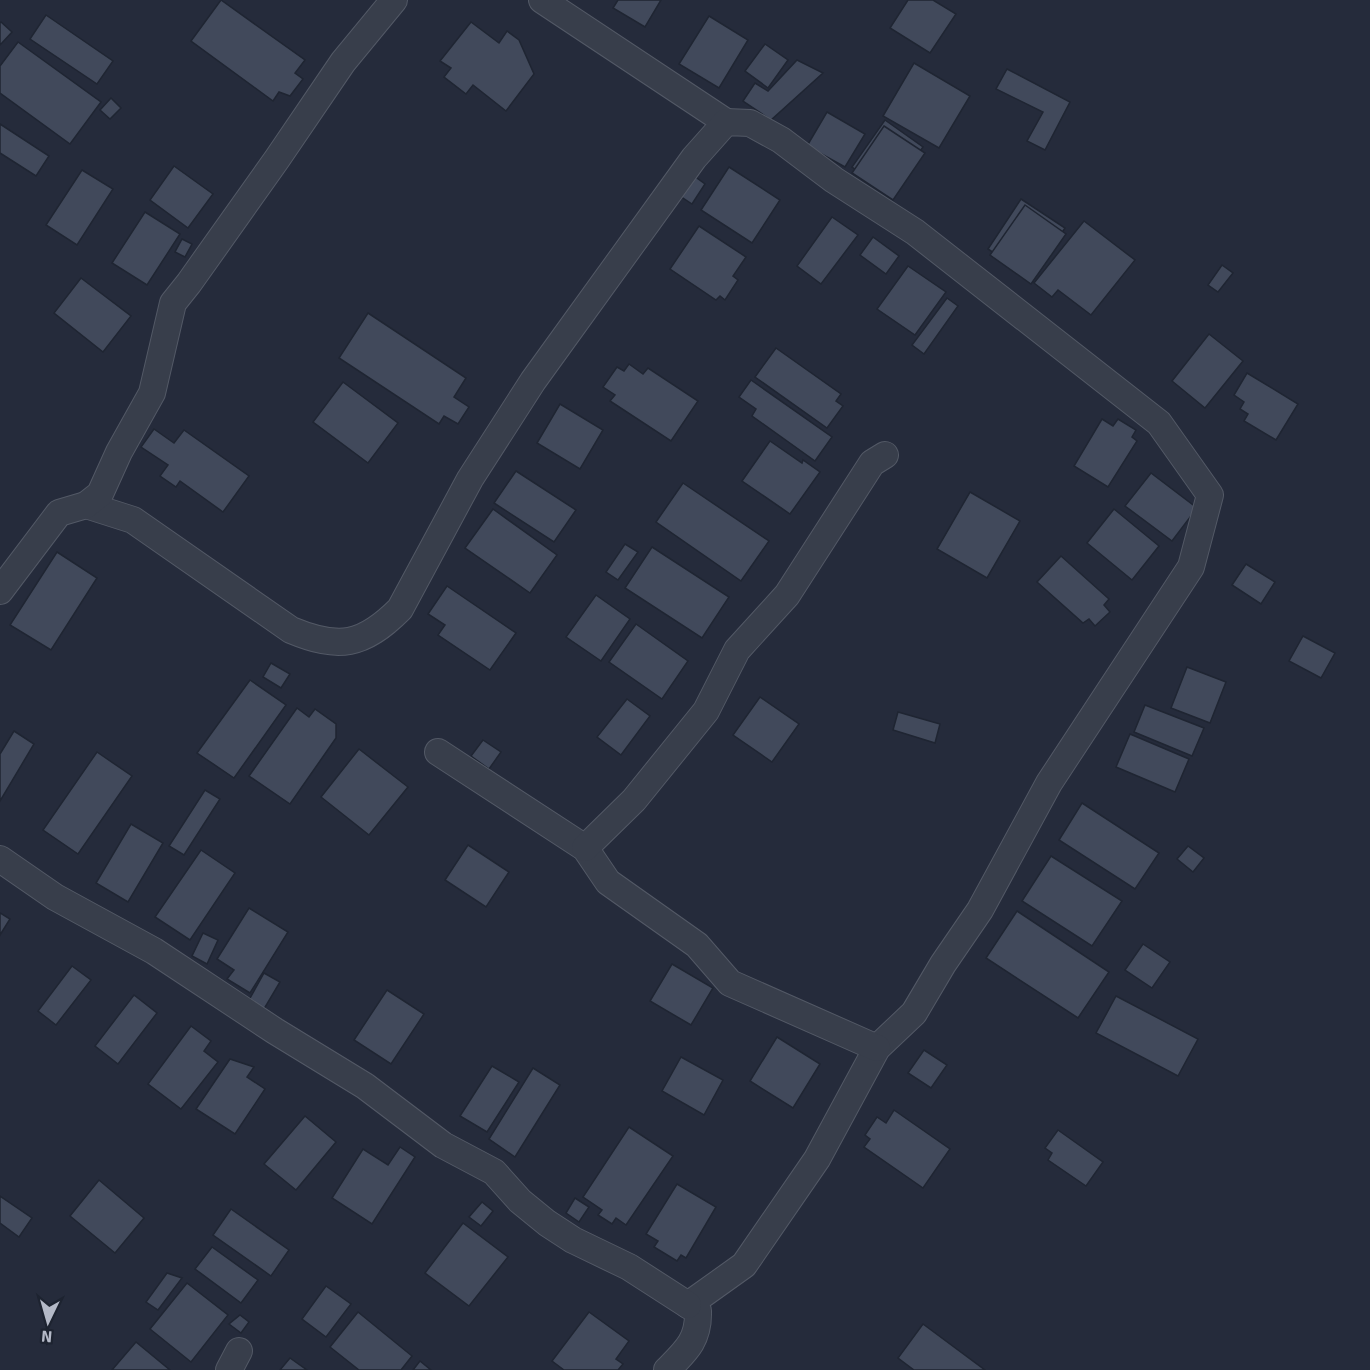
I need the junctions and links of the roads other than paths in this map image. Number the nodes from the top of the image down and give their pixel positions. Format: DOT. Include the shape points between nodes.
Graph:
graph roads {
  1 [pos="394,0"];
  2 [pos="542,0"];
  3 [pos="726,122"];
  4 [pos="885,455"];
  5 [pos="86,505"];
  6 [pos="0,591"];
  7 [pos="438,752"];
  8 [pos="585,848"];
  9 [pos="0,859"];
  10 [pos="877,1048"];
  11 [pos="688,1305"];
  12 [pos="667,1370"];
  1 -- 5 [label="street" via="343,62 173,303 152,393 100,494"];
  2 -- 3 [label="street"];
  3 -- 5 [label="street" via="694,158 533,381 470,478 400,609 362,639 315,640 291,630 134,520"];
  3 -- 10 [label="street" via="750,123 781,140 915,232 1160,423 1209,495 1191,567 1049,783 980,910 914,1013"];
  4 -- 8 [label="street" via="872,463 787,595 737,650 706,711 634,800"];
  5 -- 6 [label="street" via="59,513"];
  7 -- 8 [label="street"];
  8 -- 10 [label="street" via="608,882 697,945 730,983"];
  9 -- 11 [label="street" via="55,897 154,951 365,1086 443,1145 494,1172 547,1223 629,1267"];
  10 -- 11 [label="street" via="817,1159 744,1265"];
  11 -- 12 [label="street" via="698,1311 699,1326 689,1347"];
}
